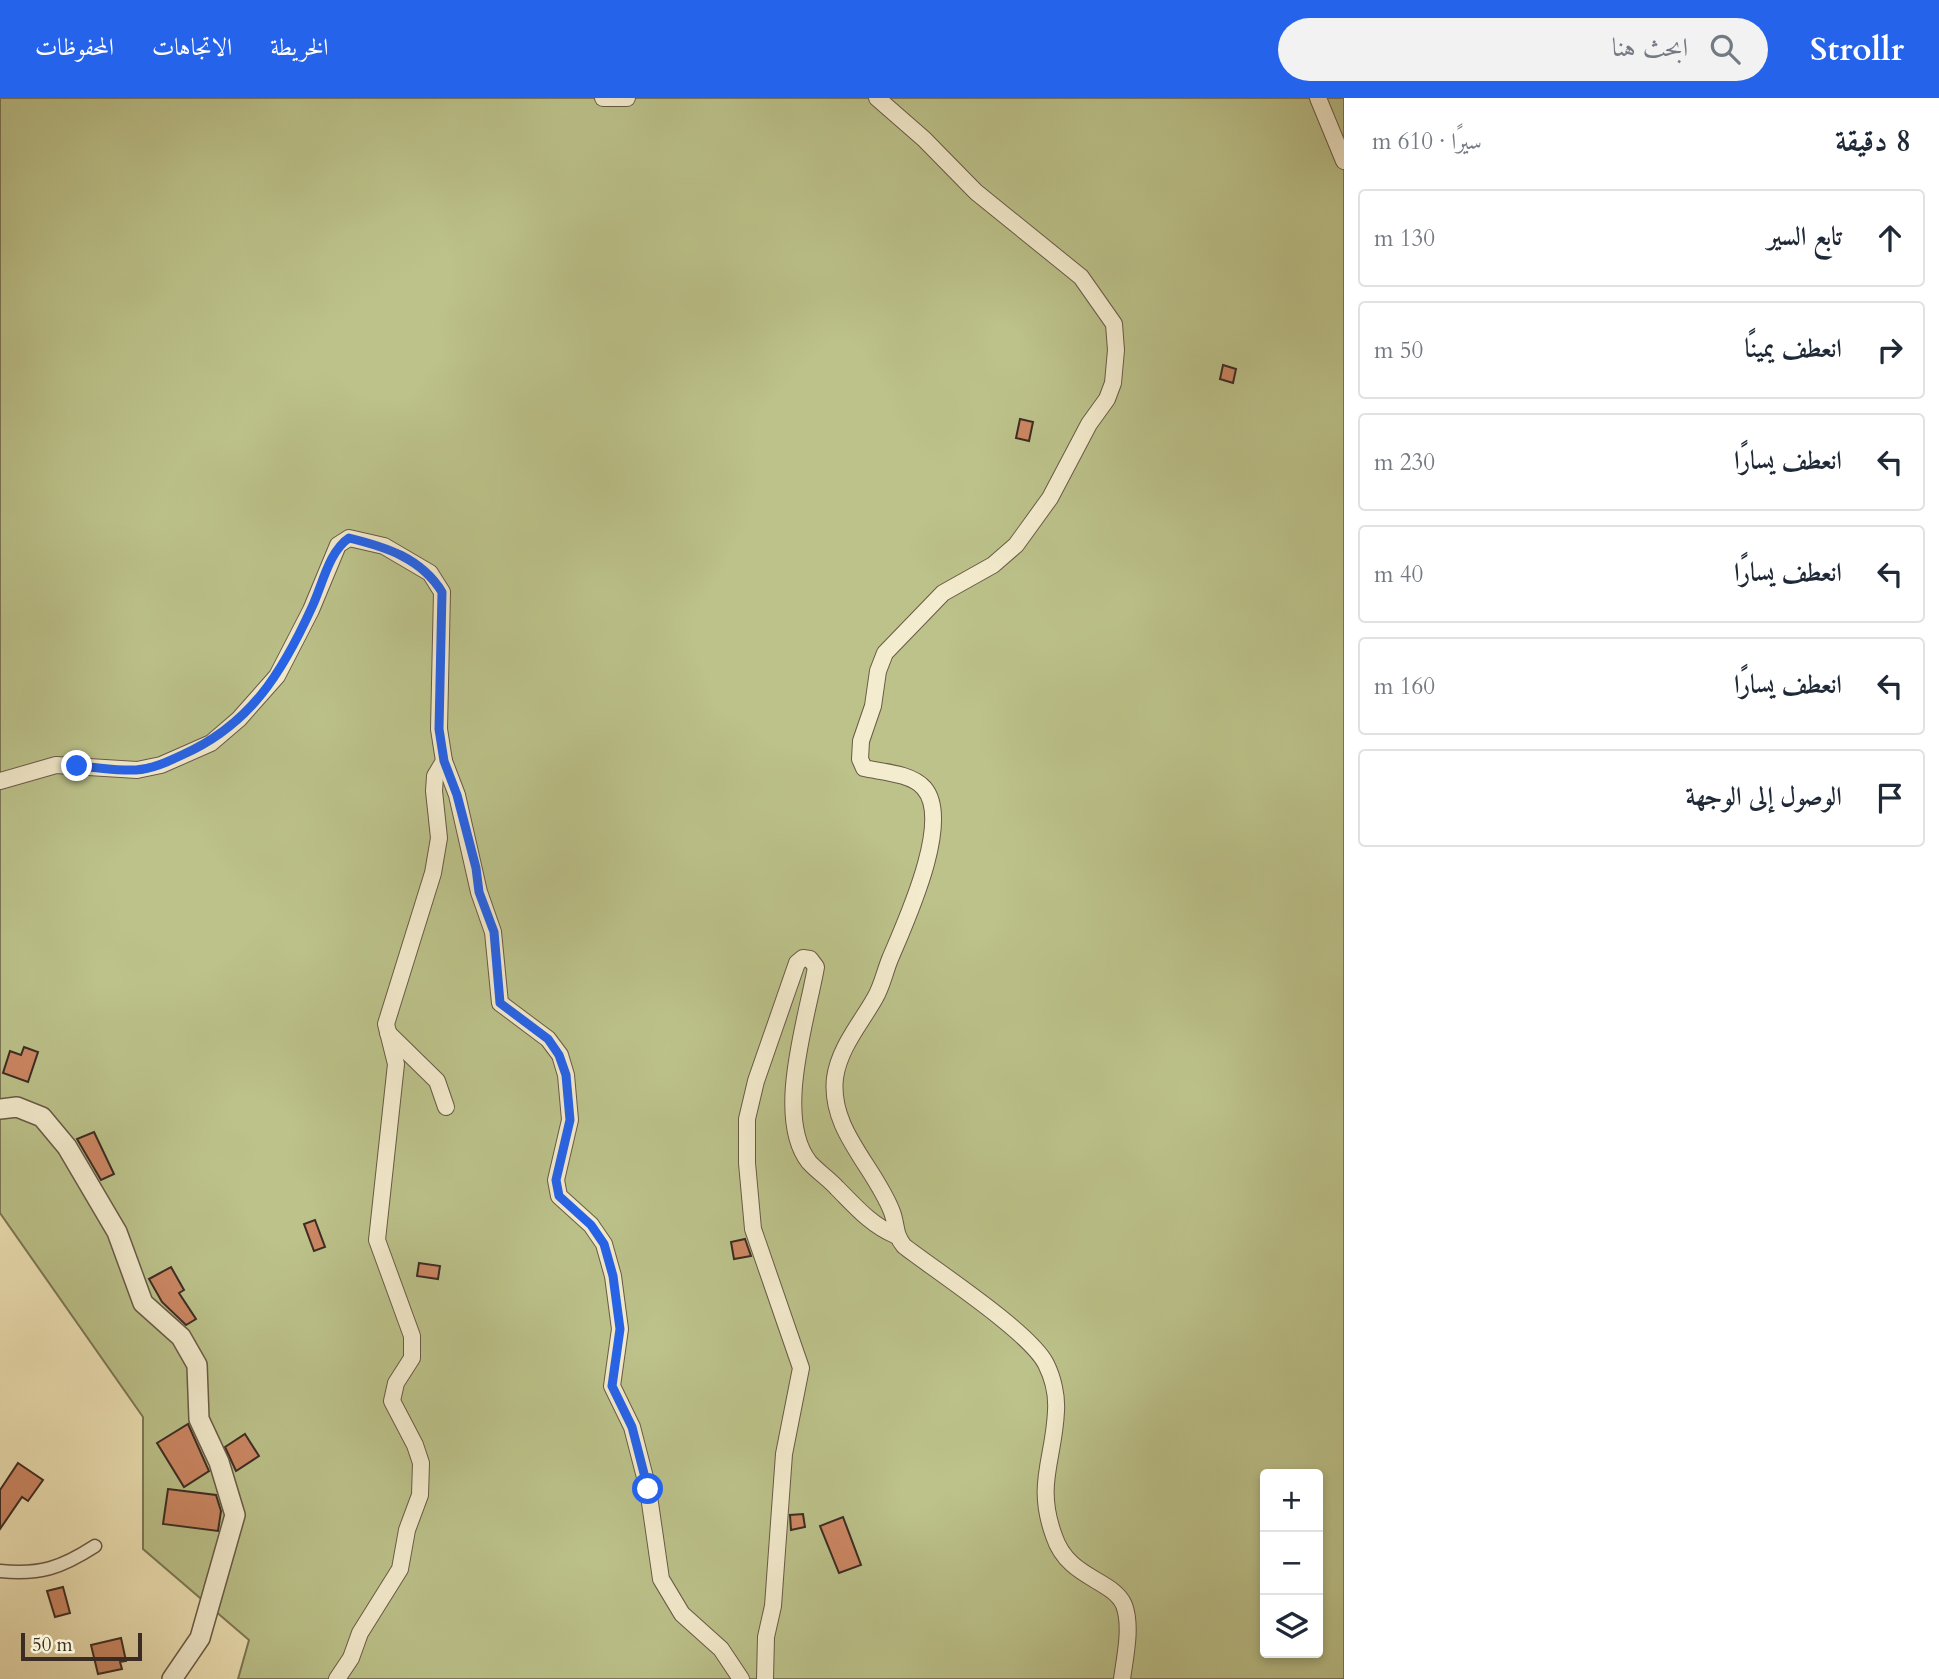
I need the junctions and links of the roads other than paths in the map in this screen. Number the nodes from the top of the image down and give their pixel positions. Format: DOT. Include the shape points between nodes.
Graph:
graph roads {
  1 [pos="603,98"];
  2 [pos="627,98"];
  3 [pos="877,98"];
  4 [pos="1318,98"];
  5 [pos="1344,161"];
  6 [pos="444,761"];
  7 [pos="0,781"];
  8 [pos="388,1033"];
  9 [pos="446,1107"];
  10 [pos="0,1109"];
  11 [pos="895,1235"];
  12 [pos="95,1546"];
  13 [pos="0,1571"];
  14 [pos="172,1679"];
  15 [pos="337,1679"];
  16 [pos="741,1679"];
  17 [pos="765,1679"];
  18 [pos="1122,1679"];
  1 -- 2 [label="street"];
  3 -- 11 [label="street" via="976,192 1081,277 1114,324 1116,350 1107,398 1050,498 1016,545 993,565 943,593 885,653 878,671 860,759 864,768 903,776 923,786 930,799 933,828 906,926 875,998 855,1026 835,1077 837,1111 893,1214"];
  4 -- 5 [label="street"];
  6 -- 7 [label="street" via="439,729 442,592 430,573 419,566 384,546 349,538 338,545 277,676 212,743 137,770 56,765"];
  6 -- 8 [label="street" via="434,783 439,838 433,873 386,1024"];
  6 -- 16 [label="street" via="494,932 500,1003 548,1039 566,1075 570,1120 556,1180 559,1196 591,1225 604,1244 613,1276 620,1329 612,1386 632,1427 648,1489 661,1579 682,1615 721,1649"];
  8 -- 9 [label="street" via="437,1082"];
  8 -- 15 [label="street" via="396,1064 377,1240 412,1336 412,1358 396,1383 392,1401 421,1463 420,1495 400,1569"];
  10 -- 14 [label="street" via="17,1107 42,1117 67,1147 117,1231 144,1303 181,1337 197,1365 199,1419 219,1462 235,1515 200,1638"];
  11 -- 17 [label="street" via="862,1214 808,1161 798,1138 792,1105 797,1052 816,967 803,958 797,963 747,1119 753,1229 801,1368 784,1454"];
  11 -- 18 [label="street" via="1028,1341 1045,1363 1056,1410 1044,1480 1048,1515 1054,1539 1070,1566 1109,1588 1124,1604 1127,1624"];
  12 -- 13 [label="street" via="66,1564 36,1573"];
}
